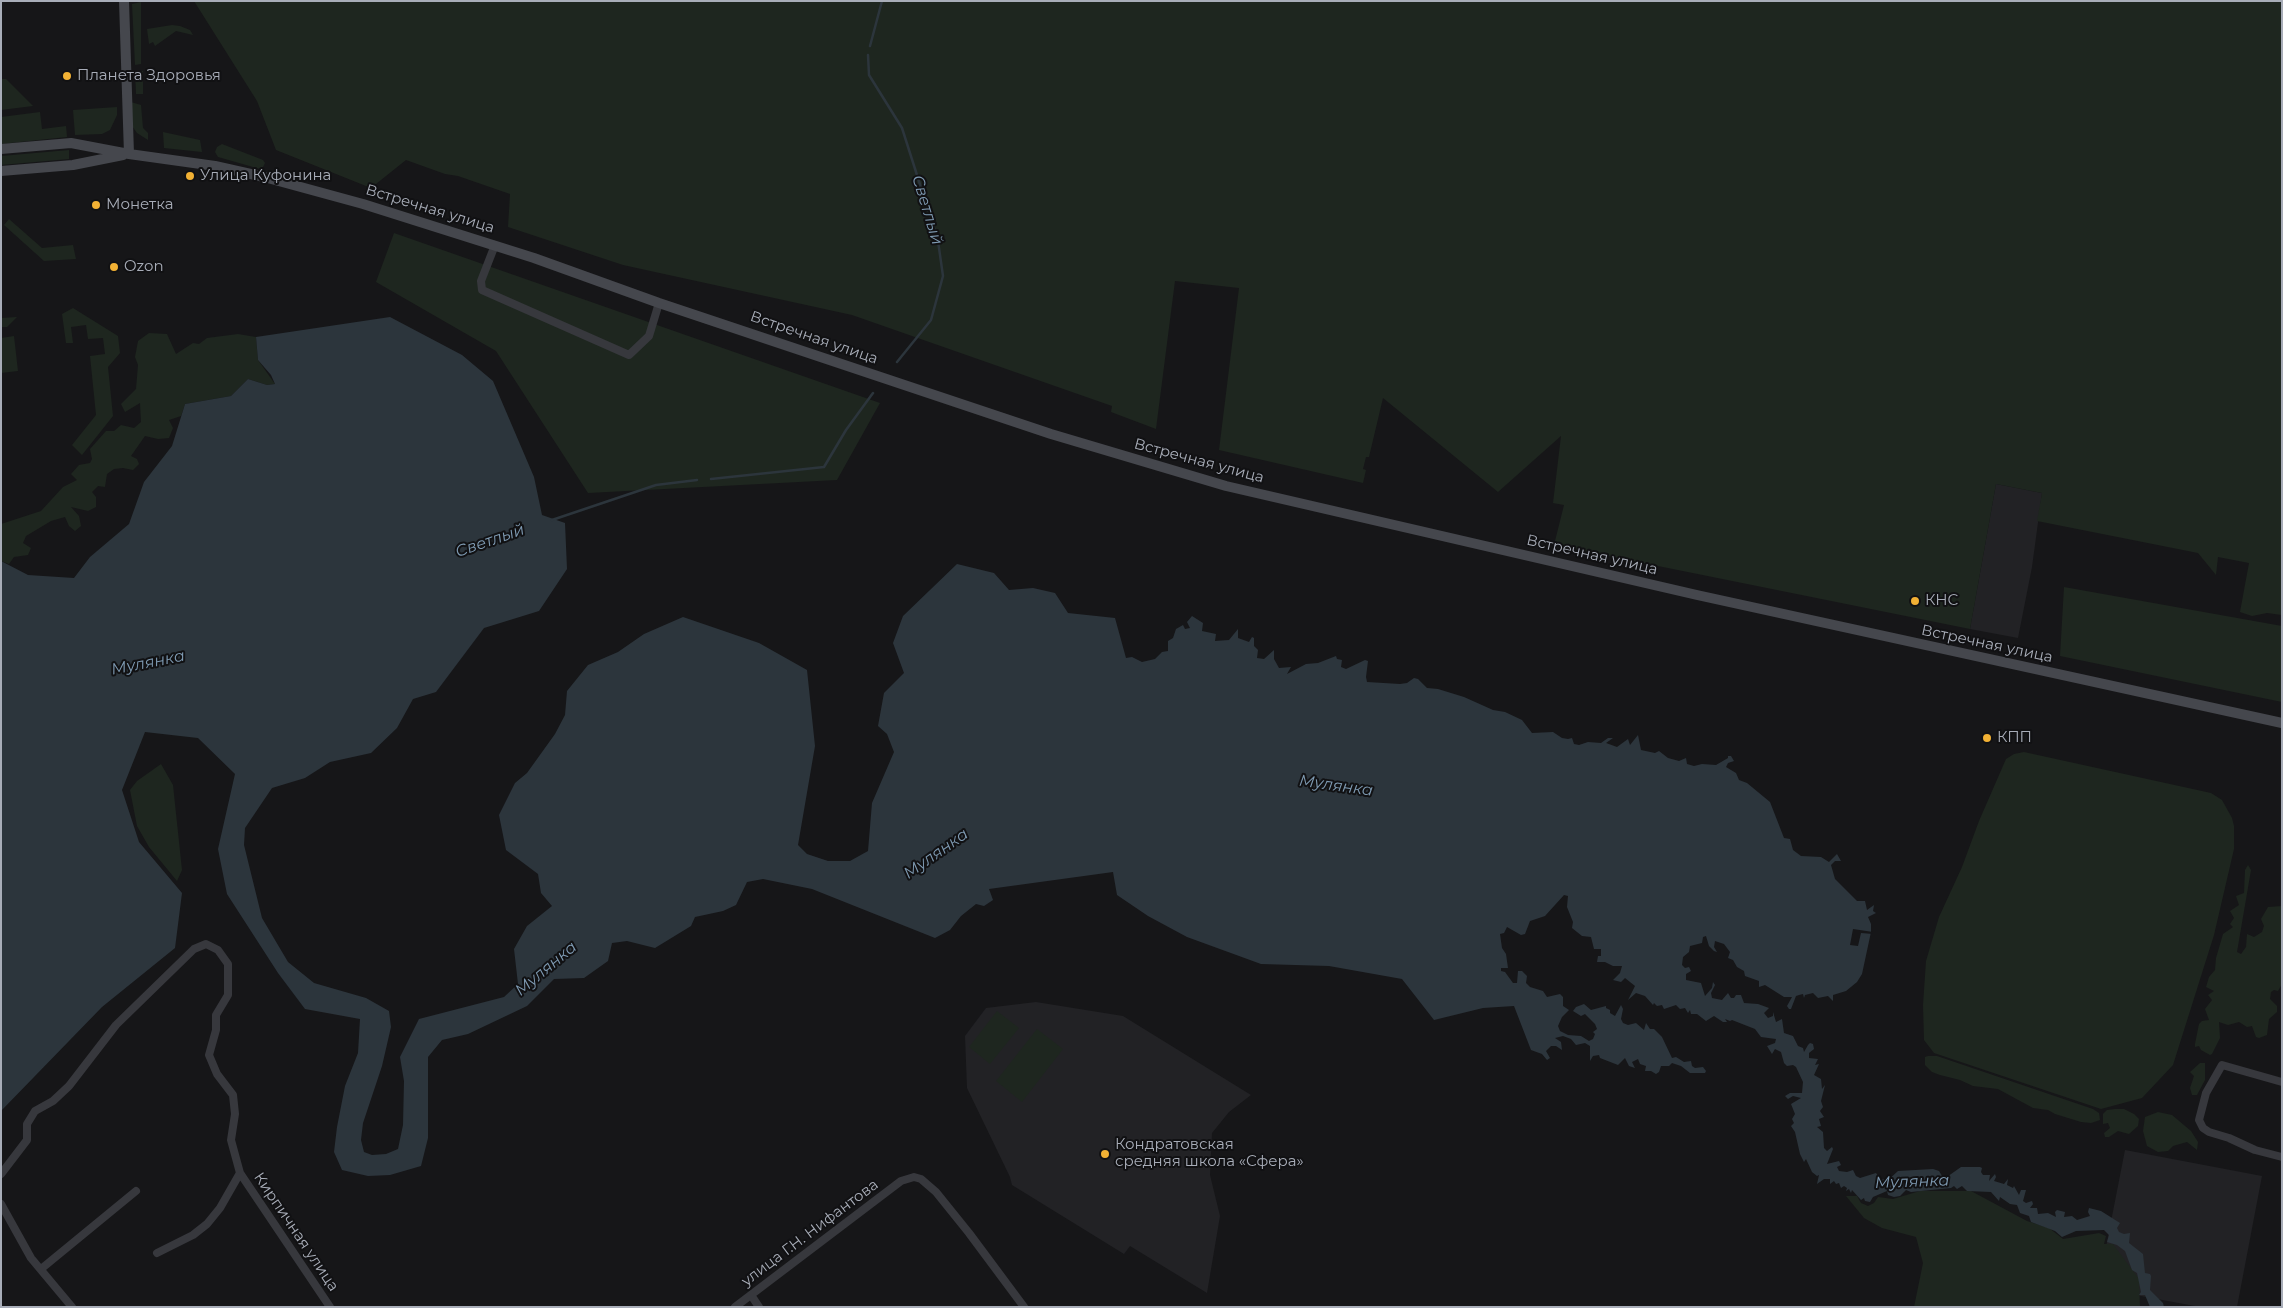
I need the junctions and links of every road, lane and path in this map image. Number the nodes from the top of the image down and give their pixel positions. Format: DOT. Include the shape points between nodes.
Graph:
graph roads {
  1 [pos="124,1"];
  2 [pos="1,149"];
  3 [pos="129,154"];
  4 [pos="1,171"];
  5 [pos="495,245"];
  6 [pos="659,303"];
  7 [pos="2282,724"];
  8 [pos="2282,1082"];
  9 [pos="2282,1156"];
  10 [pos="240,1173"];
  11 [pos="1,1174"];
  12 [pos="136,1191"];
  13 [pos="1,1204"];
  14 [pos="157,1253"];
  15 [pos="40,1269"];
  16 [pos="751,1295"];
  17 [pos="69,1306"];
  18 [pos="330,1307"];
  19 [pos="735,1307"];
  20 [pos="759,1307"];
  21 [pos="1024,1307"];
  1 -- 3 [label="main road"];
  2 -- 3 [label="main road" via="71,143"];
  3 -- 4 [label="main road" via="73,165"];
  3 -- 5 [label="main road, Встречная улица" via="191,162 264,177"];
  5 -- 6 [label="main road, Встречная улица"];
  5 -- 6 [label="street" via="481,281 482,290 629,355 649,336"];
  6 -- 7 [label="main road, Встречная улица" via="1052,434 1226,486 1697,595"];
  8 -- 9 [label="street" via="2222,1065 2206,1093 2199,1116 2201,1125 2209,1132 2254,1150"];
  10 -- 11 [label="street, Кирпичная улица" via="231,1140 235,1114 233,1095 209,1055 216,1030 216,1015 228,995 228,964 218,950 206,944 194,949 116,1025 70,1086 35,1111 28,1124 27,1140"];
  10 -- 14 [label="street, Кирпичная улица" via="207,1224"];
  10 -- 18 [label="street, Кирпичная улица"];
  12 -- 15 [label="street"];
  13 -- 15 [label="street"];
  15 -- 17 [label="street"];
  16 -- 19 [label="street, улица Г.Н. Нифантова"];
  16 -- 20 [label="street"];
  16 -- 21 [label="street, улица Г.Н. Нифантова" via="901,1181 914,1177 936,1192"];
}
